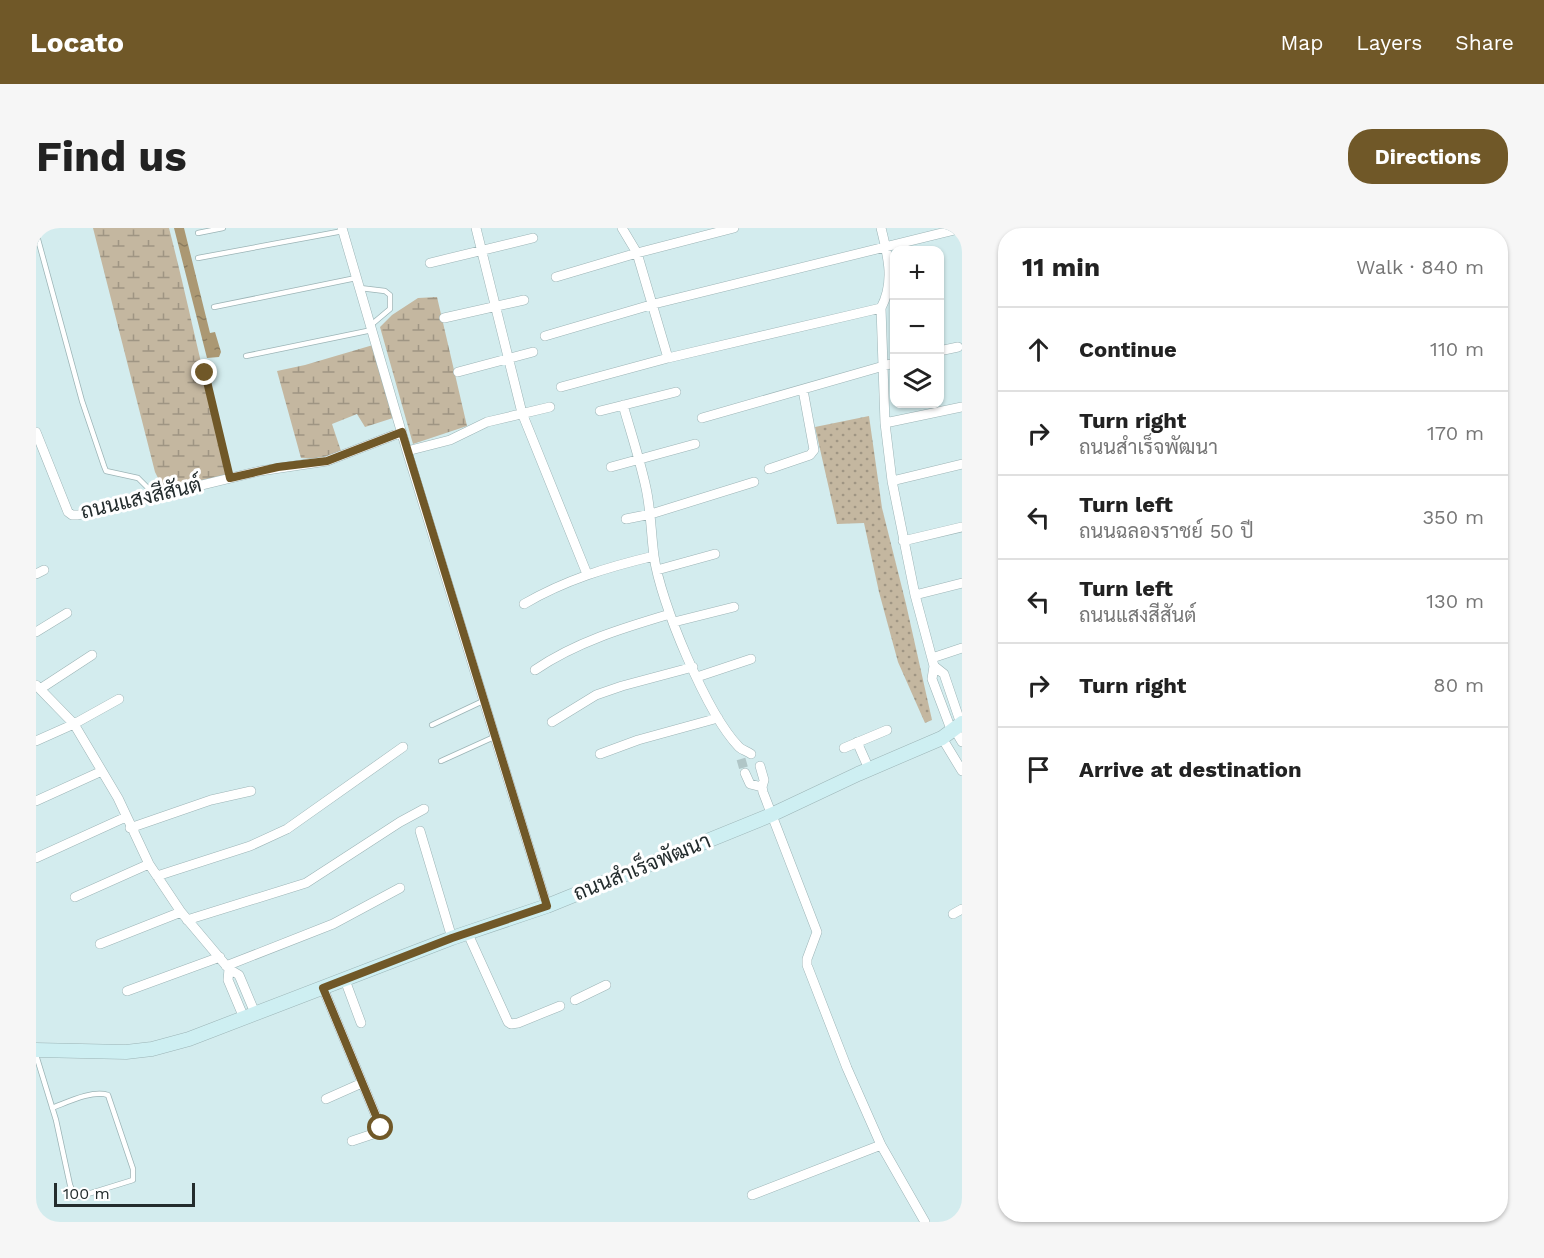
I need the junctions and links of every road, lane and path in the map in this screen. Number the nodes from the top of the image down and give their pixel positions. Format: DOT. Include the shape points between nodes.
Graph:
graph roads {
  1 [pos="223,228"];
  2 [pos="476,228"];
  3 [pos="622,228"];
  4 [pos="734,228"];
  5 [pos="881,228"];
  6 [pos="962,228"];
  7 [pos="343,230"];
  8 [pos="36,232"];
  9 [pos="198,233"];
  10 [pos="532,238"];
  11 [pos="886,248"];
  12 [pos="482,251"];
  13 [pos="637,253"];
  14 [pos="198,258"];
  15 [pos="430,263"];
  16 [pos="556,277"];
  17 [pos="357,278"];
  18 [pos="890,284"];
  19 [pos="360,288"];
  20 [pos="890,298"];
  21 [pos="524,300"];
  22 [pos="654,304"];
  23 [pos="495,306"];
  24 [pos="214,307"];
  25 [pos="881,308"];
  26 [pos="444,318"];
  27 [pos="372,328"];
  28 [pos="544,336"];
  29 [pos="958,347"];
  30 [pos="944,350"];
  31 [pos="533,352"];
  32 [pos="246,356"];
  33 [pos="668,358"];
  34 [pos="509,359"];
  35 [pos="890,364"];
  36 [pos="458,372"];
  37 [pos="205,373"];
  38 [pos="561,387"];
  39 [pos="803,390"];
  40 [pos="676,392"];
  41 [pos="623,405"];
  42 [pos="550,406"];
  43 [pos="962,407"];
  44 [pos="600,411"];
  45 [pos="522,413"];
  46 [pos="702,418"];
  47 [pos="885,423"];
  48 [pos="36,432"];
  49 [pos="402,432"];
  50 [pos="695,444"];
  51 [pos="407,451"];
  52 [pos="638,460"];
  53 [pos="962,464"];
  54 [pos="611,467"];
  55 [pos="769,470"];
  56 [pos="230,478"];
  57 [pos="892,481"];
  58 [pos="754,482"];
  59 [pos="156,496"];
  60 [pos="651,514"];
  61 [pos="626,519"];
  62 [pos="962,527"];
  63 [pos="903,541"];
  64 [pos="715,554"];
  65 [pos="654,556"];
  66 [pos="657,570"];
  67 [pos="587,574"];
  68 [pos="962,583"];
  69 [pos="915,595"];
  70 [pos="525,604"];
  71 [pos="734,607"];
  72 [pos="67,613"];
  73 [pos="672,618"];
  74 [pos="36,632"];
  75 [pos="962,648"];
  76 [pos="92,655"];
  77 [pos="751,659"];
  78 [pos="933,662"];
  79 [pos="693,668"];
  80 [pos="535,670"];
  81 [pos="697,677"];
  82 [pos="38,687"];
  83 [pos="119,699"];
  84 [pos="483,701"];
  85 [pos="718,718"];
  86 [pos="552,722"];
  87 [pos="74,723"];
  88 [pos="432,725"];
  89 [pos="887,730"];
  90 [pos="956,731"];
  91 [pos="494,736"];
  92 [pos="36,741"];
  93 [pos="856,742"];
  94 [pos="403,747"];
  95 [pos="740,748"];
  96 [pos="844,748"];
  97 [pos="600,754"];
  98 [pos="751,754"];
  99 [pos="741,759"];
  100 [pos="865,760"];
  101 [pos="441,761"];
  102 [pos="760,766"];
  103 [pos="102,771"];
  104 [pos="962,771"];
  105 [pos="745,774"];
  106 [pos="762,790"];
  107 [pos="251,791"];
  108 [pos="36,801"];
  109 [pos="424,809"];
  110 [pos="770,811"];
  111 [pos="126,817"];
  112 [pos="130,828"];
  113 [pos="420,831"];
  114 [pos="36,858"];
  115 [pos="148,864"];
  116 [pos="156,876"];
  117 [pos="400,888"];
  118 [pos="75,897"];
  119 [pos="547,906"];
  120 [pos="180,912"];
  121 [pos="188,920"];
  122 [pos="468,934"];
  123 [pos="452,938"];
  124 [pos="100,944"];
  125 [pos="220,957"];
  126 [pos="228,968"];
  127 [pos="345,980"];
  128 [pos="606,985"];
  129 [pos="323,988"];
  130 [pos="127,991"];
  131 [pos="575,1000"];
  132 [pos="560,1006"];
  133 [pos="250,1015"];
  134 [pos="361,1023"];
  135 [pos="36,1050"];
  136 [pos="36,1055"];
  137 [pos="362,1083"];
  138 [pos="327,1099"];
  139 [pos="52,1108"];
  140 [pos="352,1141"];
  141 [pos="881,1145"];
  142 [pos="752,1195"];
  143 [pos="925,1222"];
  1 -- 9 [label="lane"];
  2 -- 12 [label="street"];
  3 -- 13 [label="street"];
  4 -- 13 [label="street"];
  5 -- 11 [label="street"];
  6 -- 11 [label="street"];
  7 -- 14 [label="lane"];
  7 -- 17 [label="street"];
  8 -- 59 [label="lane" via="82,401 106,471 138,478"];
  10 -- 12 [label="street"];
  11 -- 18 [label="street"];
  11 -- 22 [label="street"];
  12 -- 15 [label="street"];
  12 -- 23 [label="street"];
  13 -- 16 [label="street"];
  13 -- 22 [label="street"];
  17 -- 19 [label="street"];
  17 -- 24 [label="lane"];
  19 -- 27 [label="street"];
  19 -- 27 [label="lane" via="390,295 390,309"];
  20 -- 25 [label="street"];
  21 -- 23 [label="street"];
  22 -- 28 [label="street"];
  22 -- 33 [label="street"];
  23 -- 26 [label="street"];
  23 -- 34 [label="street"];
  25 -- 33 [label="street"];
  25 -- 35 [label="street"];
  27 -- 32 [label="lane"];
  27 -- 49 [label="street"];
  29 -- 30 [label="street"];
  31 -- 34 [label="street"];
  33 -- 38 [label="street"];
  34 -- 36 [label="street"];
  34 -- 45 [label="street"];
  35 -- 39 [label="street"];
  35 -- 47 [label="street"];
  37 -- 56 [label="lane"];
  39 -- 46 [label="street"];
  39 -- 55 [label="street" via="814,450"];
  40 -- 41 [label="street"];
  41 -- 44 [label="street"];
  41 -- 52 [label="street"];
  42 -- 45 [label="street"];
  43 -- 47 [label="street"];
  45 -- 51 [label="street" via="487,422 450,440"];
  45 -- 67 [label="street"];
  47 -- 57 [label="street"];
  48 -- 59 [label="street, ถนนแสงสีสันต์" via="72,515"];
  49 -- 51 [label="street"];
  49 -- 56 [label="street, ถนนแสงสีสันต์" via="327,461"];
  50 -- 52 [label="street"];
  51 -- 84 [label="street"];
  52 -- 54 [label="street"];
  52 -- 60 [label="street"];
  53 -- 57 [label="street"];
  56 -- 59 [label="street, ถนนแสงสีสันต์"];
  57 -- 63 [label="street"];
  58 -- 60 [label="street"];
  60 -- 61 [label="street"];
  60 -- 65 [label="street"];
  62 -- 63 [label="street"];
  63 -- 69 [label="street"];
  64 -- 66 [label="street"];
  65 -- 66 [label="street"];
  65 -- 67 [label="street"];
  66 -- 73 [label="street"];
  67 -- 70 [label="street"];
  68 -- 69 [label="street"];
  69 -- 78 [label="street"];
  71 -- 73 [label="street"];
  72 -- 74 [label="street"];
  73 -- 79 [label="street"];
  73 -- 80 [label="street" via="616,630 567,650"];
  75 -- 78 [label="street"];
  76 -- 82 [label="street"];
  77 -- 81 [label="street"];
  78 -- 90 [label="street" via="944,674"];
  79 -- 81 [label="street"];
  79 -- 86 [label="street" via="596,695"];
  81 -- 85 [label="street"];
  82 -- 87 [label="street"];
  83 -- 87 [label="street"];
  84 -- 88 [label="lane"];
  84 -- 91 [label="street"];
  85 -- 95 [label="street"];
  85 -- 97 [label="street"];
  87 -- 92 [label="street"];
  87 -- 103 [label="street"];
  89 -- 93 [label="street"];
  90 -- 100 [label="street, ถนนสำเร็จพัฒนา"];
  90 -- 104 [label="street"];
  91 -- 101 [label="lane"];
  91 -- 119 [label="street"];
  93 -- 96 [label="street"];
  93 -- 100 [label="street"];
  94 -- 116 [label="street" via="287,829 250,846"];
  95 -- 98 [label="street"];
  95 -- 99 [label="street"];
  100 -- 110 [label="street, ถนนสำเร็จพัฒนา"];
  102 -- 106 [label="street"];
  103 -- 108 [label="street"];
  103 -- 111 [label="street"];
  105 -- 106 [label="street" via="750,784"];
  106 -- 110 [label="street"];
  107 -- 112 [label="street" via="211,800"];
  109 -- 121 [label="street" via="306,883"];
  110 -- 119 [label="street, ถนนสำเร็จพัฒนา"];
  110 -- 141 [label="street" via="817,932 807,965"];
  111 -- 112 [label="street"];
  111 -- 114 [label="street"];
  112 -- 115 [label="street"];
  113 -- 123 [label="street"];
  115 -- 116 [label="street"];
  115 -- 118 [label="street"];
  116 -- 120 [label="street"];
  117 -- 126 [label="street" via="333,924"];
  119 -- 122 [label="street, ถนนสำเร็จพัฒนา"];
  120 -- 121 [label="street"];
  120 -- 124 [label="street"];
  121 -- 125 [label="street"];
  122 -- 123 [label="street, ถนนสำเร็จพัฒนา"];
  122 -- 132 [label="street" via="508,1022 518,1023"];
  123 -- 127 [label="street, ถนนสำเร็จพัฒนา"];
  125 -- 126 [label="street"];
  125 -- 130 [label="street"];
  126 -- 133 [label="street" via="239,975"];
  127 -- 129 [label="street, ถนนสำเร็จพัฒนา"];
  127 -- 134 [label="street"];
  128 -- 131 [label="street"];
  129 -- 133 [label="street, ถนนสำเร็จพัฒนา"];
  129 -- 137 [label="street"];
  133 -- 135 [label="street, ถนนสำเร็จพัฒนา" via="189,1039 152,1048 126,1052"];
  136 -- 139 [label="lane"];
  137 -- 138 [label="street"];
  137 -- 140 [label="street" via="381,1128"];
  139 -- 139 [label="lane" via="103,1093 108,1095 133,1168 133,1180 75,1196"];
  141 -- 142 [label="street"];
  141 -- 143 [label="street"];
}
